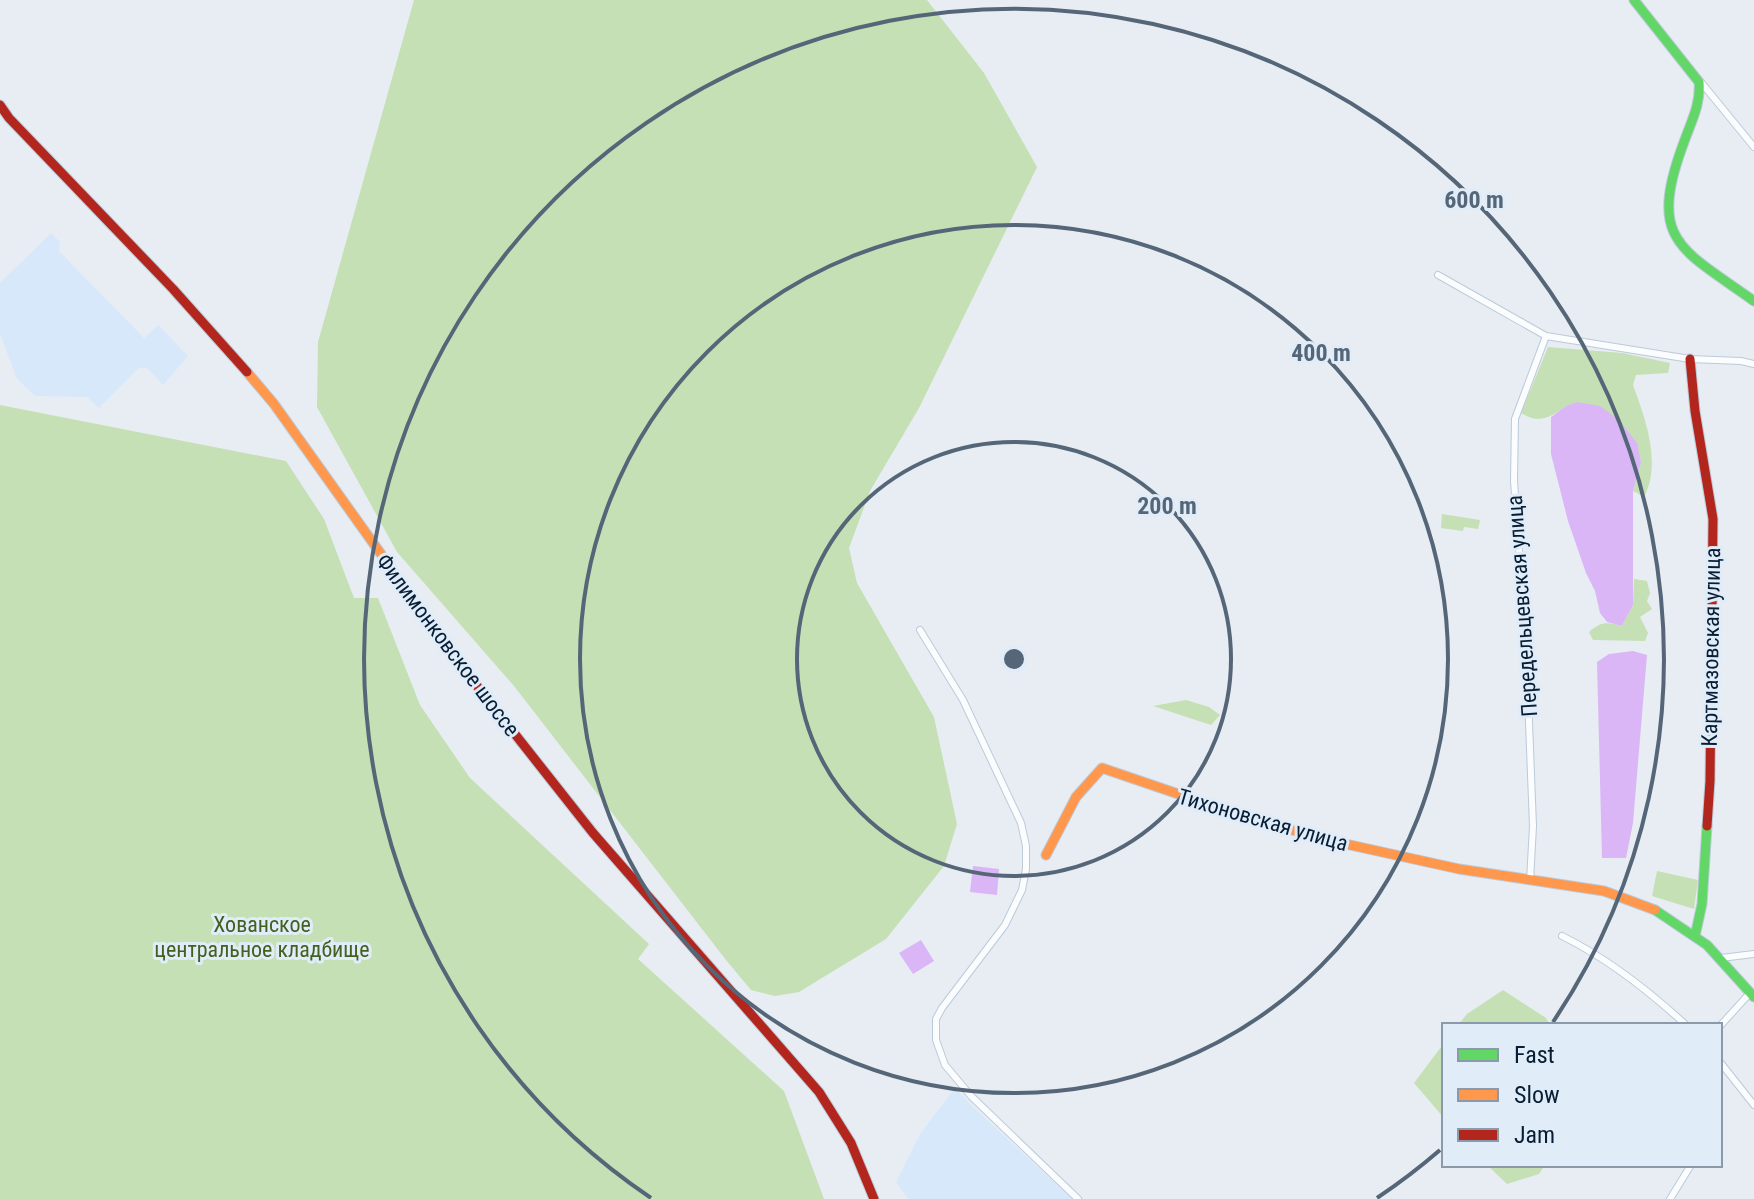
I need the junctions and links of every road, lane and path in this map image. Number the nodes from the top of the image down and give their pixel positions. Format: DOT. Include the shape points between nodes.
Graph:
graph roads {
  1 [pos="1634,0"];
  2 [pos="1695,75"];
  3 [pos="0,105"];
  4 [pos="1754,147"];
  5 [pos="1438,275"];
  6 [pos="1754,301"];
  7 [pos="1546,336"];
  8 [pos="1690,359"];
  9 [pos="1754,364"];
  10 [pos="920,630"];
  11 [pos="1046,855"];
  12 [pos="1530,881"];
  13 [pos="1562,936"];
  14 [pos="1695,936"];
  15 [pos="1754,954"];
  16 [pos="1721,958"];
  17 [pos="1752,995"];
  18 [pos="1684,1023"];
  19 [pos="1722,1024"];
  20 [pos="1722,1065"];
  21 [pos="1754,1105"];
  22 [pos="1690,1167"];
  23 [pos="874,1199"];
  24 [pos="1078,1199"];
  25 [pos="1670,1199"];
  1 -- 2 [label="street"];
  2 -- 4 [label="street"];
  2 -- 6 [label="street" via="1700,100 1667,191 1669,220 1681,248"];
  3 -- 23 [label="street, Филимонковское шоссе" via="274,404 436,634 593,833 819,1092 861,1161"];
  5 -- 7 [label="street"];
  7 -- 8 [label="street"];
  7 -- 12 [label="street, Передельцевская улица" via="1515,419 1533,826"];
  8 -- 9 [label="street"];
  8 -- 14 [label="street, Картмазовская улица" via="1713,519 1710,781"];
  10 -- 24 [label="street" via="963,700 1021,823 1026,846 1022,890 1005,925 942,1008 936,1040 945,1065 971,1096"];
  11 -- 12 [label="street, Тихоновская улица" via="1089,778 1102,768 1184,799 1301,833"];
  12 -- 14 [label="street" via="1617,894"];
  13 -- 18 [label="street" via="1630,979"];
  14 -- 16 [label="street"];
  15 -- 16 [label="street"];
  16 -- 17 [label="street"];
  17 -- 19 [label="street"];
  20 -- 21 [label="street"];
  22 -- 25 [label="street"];
}
